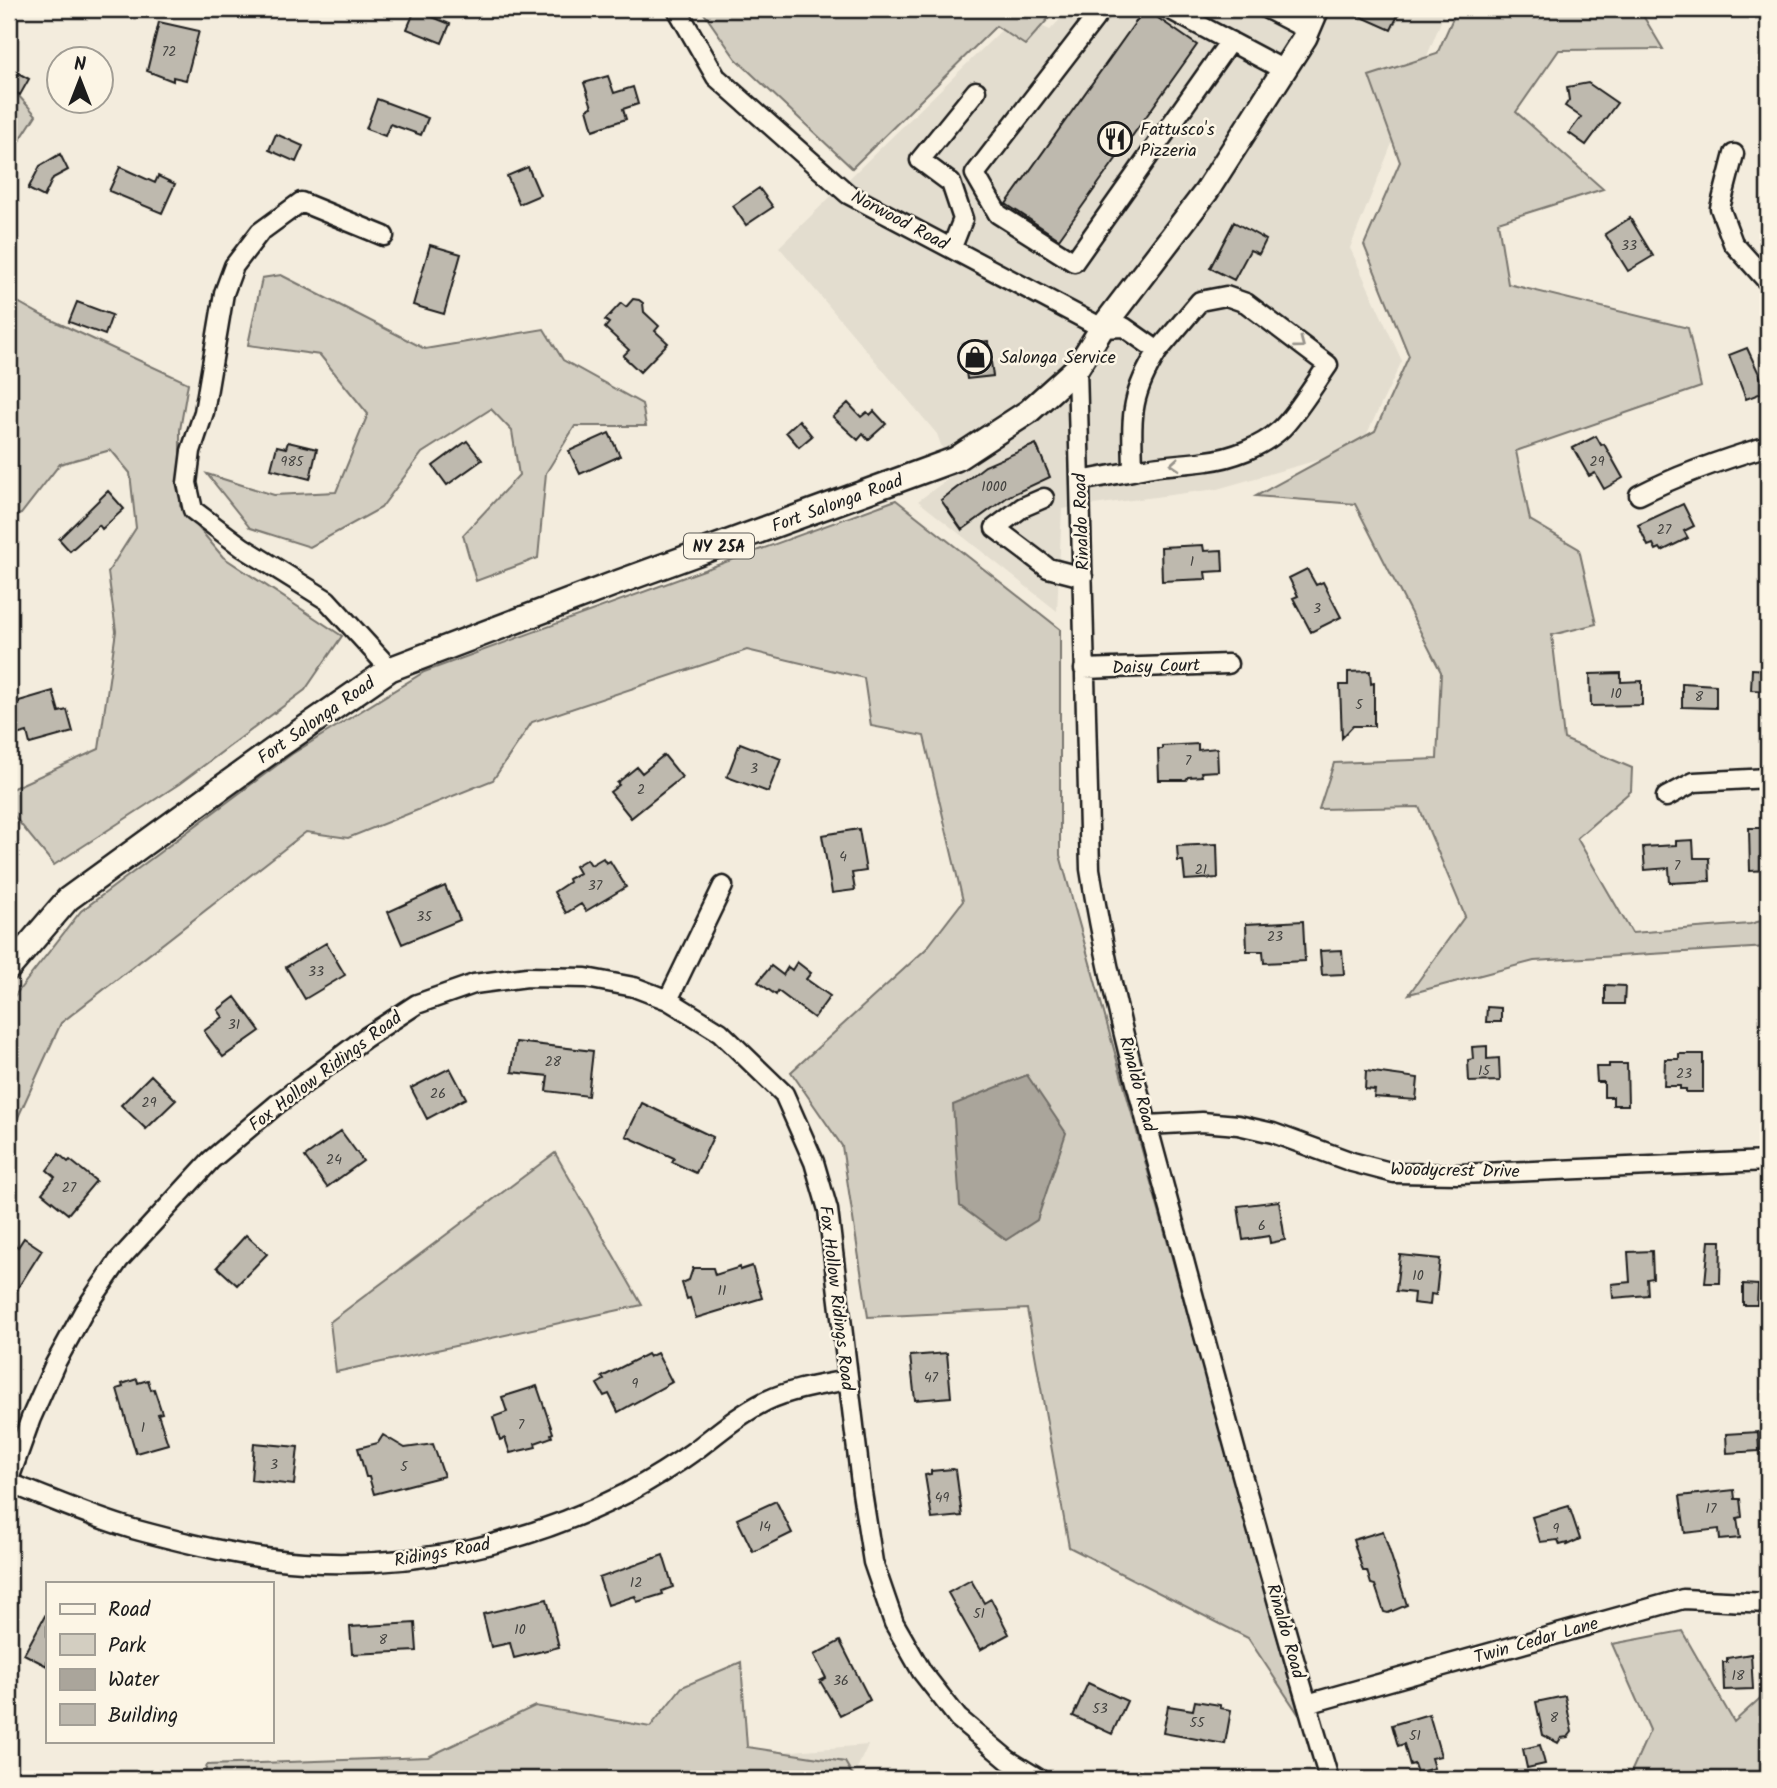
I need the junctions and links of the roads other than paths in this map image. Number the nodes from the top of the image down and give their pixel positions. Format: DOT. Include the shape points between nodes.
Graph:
graph roads {
  1 [pos="677,9"];
  2 [pos="1102,9"];
  3 [pos="1169,9"];
  4 [pos="1267,9"];
  5 [pos="1317,9"];
  6 [pos="1308,30"];
  7 [pos="1230,41"];
  8 [pos="1284,70"];
  9 [pos="976,91"];
  10 [pos="1734,154"];
  11 [pos="384,236"];
  12 [pos="952,247"];
  13 [pos="1768,282"];
  14 [pos="1102,328"];
  15 [pos="1157,351"];
  16 [pos="1077,368"];
  17 [pos="1768,446"];
  18 [pos="1133,471"];
  19 [pos="1080,481"];
  20 [pos="1639,495"];
  21 [pos="1044,498"];
  22 [pos="1083,577"];
  23 [pos="1227,664"];
  24 [pos="390,669"];
  25 [pos="1084,669"];
  26 [pos="1768,778"];
  27 [pos="1667,797"];
  28 [pos="723,886"];
  29 [pos="9,968"];
  30 [pos="668,1000"];
  31 [pos="1148,1125"];
  32 [pos="1768,1161"];
  33 [pos="848,1380"];
  34 [pos="9,1481"];
  35 [pos="1768,1603"];
  36 [pos="1307,1704"];
  37 [pos="1039,1779"];
  38 [pos="1329,1779"];
  1 -- 12 [label="street, Norwood Road" via="716,77 848,194"];
  2 -- 7 [label="street" via="975,174 998,214 1073,262"];
  3 -- 7 [label="street"];
  4 -- 6 [label="street"];
  5 -- 6 [label="main road, Fort Salonga Road / NY 25A"];
  6 -- 8 [label="main road, Fort Salonga Road / NY 25A"];
  7 -- 8 [label="street"];
  8 -- 14 [label="main road, Fort Salonga Road / NY 25A" via="1206,192"];
  9 -- 12 [label="street" via="920,160 951,183 963,219"];
  10 -- 13 [label="street" via="1720,208 1733,243"];
  11 -- 24 [label="street" via="301,202 260,232 234,265 224,293 187,483 193,510 327,600"];
  12 -- 14 [label="street, Norwood Road"];
  14 -- 15 [label="street, Norwood Road" via="1124,327"];
  14 -- 16 [label="main road, Fort Salonga Road / NY 25A"];
  15 -- 18 [label="street" via="1133,403"];
  15 -- 18 [label="street, one-way" via="1200,301 1226,296 1246,303 1328,365 1282,429 1264,442 1209,461"];
  16 -- 19 [label="street, Rinaldo Road"];
  16 -- 24 [label="main road, Fort Salonga Road / NY 25A" via="1028,412 956,459"];
  17 -- 20 [label="street"];
  18 -- 19 [label="street"];
  19 -- 22 [label="street, Rinaldo Road"];
  21 -- 22 [label="street" via="995,528 1048,568"];
  22 -- 25 [label="street, Rinaldo Road"];
  23 -- 25 [label="street, Daisy Court"];
  24 -- 29 [label="main road, Fort Salonga Road / NY 25A" via="68,899"];
  25 -- 31 [label="street, Rinaldo Road" via="1090,869 1111,982"];
  26 -- 27 [label="street" via="1693,782"];
  28 -- 30 [label="street"];
  30 -- 33 [label="street, Fox Hollow Ridings Road" via="720,1032 784,1094 814,1162 828,1210"];
  30 -- 34 [label="street, Fox Hollow Ridings Road" via="634,987 586,978 527,977 474,984 417,1004 365,1038 211,1160 119,1261 55,1364"];
  31 -- 32 [label="street, Woodycrest Drive" via="1238,1125 1394,1172 1460,1174"];
  31 -- 36 [label="street, Rinaldo Road" via="1255,1528"];
  33 -- 34 [label="street, Ridings Road" via="768,1400 636,1488 583,1515 518,1537 387,1562 303,1562 223,1550 130,1528"];
  33 -- 37 [label="street, Fox Hollow Ridings Road" via="873,1562 894,1623 922,1672 958,1718"];
  35 -- 36 [label="street, Twin Cedar Lane" via="1683,1600"];
  36 -- 38 [label="street, Rinaldo Road"];
}
